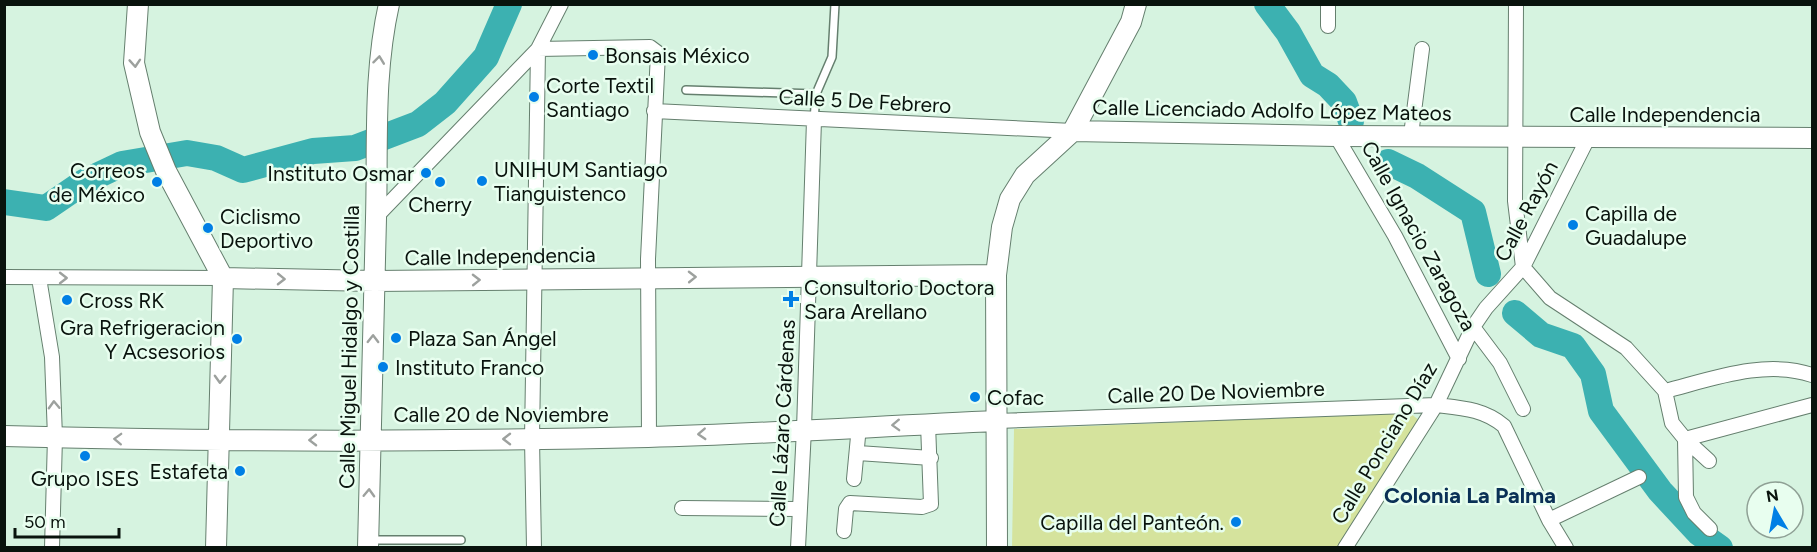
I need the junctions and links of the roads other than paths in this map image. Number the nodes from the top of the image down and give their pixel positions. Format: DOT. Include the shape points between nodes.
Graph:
graph roads {
  1 [pos="138,4"];
  2 [pos="389,4"];
  3 [pos="561,4"];
  4 [pos="835,4"];
  5 [pos="1136,4"];
  6 [pos="1328,4"];
  7 [pos="1515,4"];
  8 [pos="1328,26"];
  9 [pos="538,49"];
  10 [pos="1422,49"];
  11 [pos="686,90"];
  12 [pos="816,94"];
  13 [pos="654,111"];
  14 [pos="814,120"];
  15 [pos="1073,131"];
  16 [pos="1411,135"];
  17 [pos="1336,136"];
  18 [pos="1516,137"];
  19 [pos="1588,138"];
  20 [pos="1812,138"];
  21 [pos="376,217"];
  22 [pos="1523,267"];
  23 [pos="810,275"];
  24 [pos="996,275"];
  25 [pos="4,277"];
  26 [pos="39,278"];
  27 [pos="223,278"];
  28 [pos="648,278"];
  29 [pos="534,279"];
  30 [pos="374,281"];
  31 [pos="1473,327"];
  32 [pos="1459,359"];
  33 [pos="1812,375"];
  34 [pos="1665,391"];
  35 [pos="1436,405"];
  36 [pos="1812,405"];
  37 [pos="1523,409"];
  38 [pos="997,421"];
  39 [pos="928,424"];
  40 [pos="859,426"];
  41 [pos="804,429"];
  42 [pos="4,436"];
  43 [pos="55,437"];
  44 [pos="649,437"];
  45 [pos="371,439"];
  46 [pos="532,439"];
  47 [pos="1685,439"];
  48 [pos="218,442"];
  49 [pos="858,453"];
  50 [pos="931,458"];
  51 [pos="1709,461"];
  52 [pos="1640,477"];
  53 [pos="854,479"];
  54 [pos="682,508"];
  55 [pos="798,509"];
  56 [pos="1549,520"];
  57 [pos="1710,529"];
  58 [pos="843,531"];
  59 [pos="461,540"];
  60 [pos="368,544"];
  61 [pos="52,548"];
  62 [pos="216,548"];
  63 [pos="534,548"];
  64 [pos="798,548"];
  65 [pos="997,548"];
  66 [pos="1345,548"];
  67 [pos="1566,548"];
  1 -- 27 [label="main road, one-way" via="134,63 150,132 166,171"];
  21 -- 2 [label="main road, Calle Miguel Hidalgo y Costilla, one-way" via="379,58"];
  3 -- 9 [label="street"];
  4 -- 12 [label="lane" via="832,57"];
  5 -- 15 [label="main road" via="1131,22"];
  6 -- 8 [label="street"];
  7 -- 18 [label="street"];
  9 -- 13 [label="street" via="650,47 658,53"];
  9 -- 21 [label="street"];
  9 -- 29 [label="street"];
  10 -- 16 [label="street"];
  11 -- 12 [label="lane"];
  12 -- 14 [label="lane"];
  13 -- 14 [label="street, Calle 5 De Febrero"];
  13 -- 28 [label="street"];
  14 -- 15 [label="street, Calle 5 De Febrero"];
  14 -- 23 [label="street, Calle Lázaro Cárdenas"];
  15 -- 17 [label="main road, Calle Licenciado Adolfo López Mateos"];
  15 -- 24 [label="main road, Calle Licenciado Adolfo López Mateos" via="1025,175 1010,199"];
  16 -- 17 [label="main road, Calle Licenciado Adolfo López Mateos"];
  16 -- 18 [label="main road, Calle Licenciado Adolfo López Mateos"];
  17 -- 32 [label="street, Calle Ignacio Zaragoza" via="1395,236"];
  18 -- 19 [label="main road, Calle Independencia"];
  18 -- 22 [label="street" via="1515,201"];
  19 -- 20 [label="main road, Calle Independencia"];
  19 -- 22 [label="street, Calle Rayón"];
  21 -- 30 [label="main road, Calle Miguel Hidalgo y Costilla"];
  22 -- 31 [label="street, Calle Rayón"];
  22 -- 34 [label="street" via="1550,298 1626,348"];
  23 -- 24 [label="main road, Calle Independencia"];
  28 -- 23 [label="main road, Calle Independencia, one-way"];
  23 -- 41 [label="street, Calle Lázaro Cárdenas"];
  24 -- 38 [label="main road, Calle Licenciado Adolfo López Mateos"];
  25 -- 26 [label="street, Calle Independencia"];
  26 -- 27 [label="street, Calle Independencia, one-way"];
  43 -- 26 [label="street, one-way" via="52,357"];
  27 -- 30 [label="main road, Calle Independencia, one-way"];
  27 -- 48 [label="main road, one-way"];
  28 -- 29 [label="main road, Calle Independencia"];
  28 -- 44 [label="street"];
  30 -- 29 [label="main road, Calle Independencia, one-way"];
  29 -- 46 [label="street"];
  45 -- 30 [label="main road, Calle Miguel Hidalgo y Costilla, one-way"];
  31 -- 32 [label="street, Calle Ponciano Díaz"];
  31 -- 37 [label="street" via="1500,363"];
  32 -- 35 [label="street, Calle Ponciano Díaz"];
  33 -- 34 [label="street" via="1793,370 1742,372"];
  34 -- 47 [label="street" via="1672,423"];
  35 -- 38 [label="street, Calle 20 De Noviembre"];
  35 -- 56 [label="street" via="1483,412 1504,426"];
  35 -- 66 [label="street, Calle Ponciano Díaz"];
  36 -- 47 [label="street"];
  38 -- 39 [label="main road, Calle 20 de Noviembre"];
  38 -- 65 [label="main road, Calle Licenciado Adolfo López Mateos"];
  39 -- 40 [label="main road, Calle 20 de Noviembre, one-way"];
  39 -- 50 [label="street"];
  40 -- 41 [label="main road, Calle 20 de Noviembre"];
  40 -- 49 [label="street"];
  41 -- 44 [label="main road, Calle 20 de Noviembre, one-way"];
  41 -- 55 [label="street, Calle Lázaro Cárdenas"];
  42 -- 43 [label="main road, Calle 20 de Noviembre"];
  48 -- 43 [label="main road, Calle 20 de Noviembre, one-way"];
  43 -- 61 [label="street"];
  44 -- 46 [label="main road, Calle 20 de Noviembre"];
  46 -- 45 [label="main road, Calle 20 de Noviembre, one-way"];
  45 -- 48 [label="main road, Calle 20 de Noviembre, one-way"];
  60 -- 45 [label="main road, Calle Miguel Hidalgo y Costilla, one-way"];
  46 -- 63 [label="street"];
  47 -- 51 [label="street"];
  47 -- 57 [label="street" via="1686,496 1694,513"];
  48 -- 62 [label="main road"];
  49 -- 50 [label="street"];
  49 -- 53 [label="street"];
  50 -- 58 [label="street" via="931,504 922,507 850,503"];
  52 -- 56 [label="street"];
  54 -- 55 [label="street"];
  55 -- 64 [label="street, Calle Lázaro Cárdenas"];
  56 -- 67 [label="street"];
  59 -- 60 [label="lane"];
}
